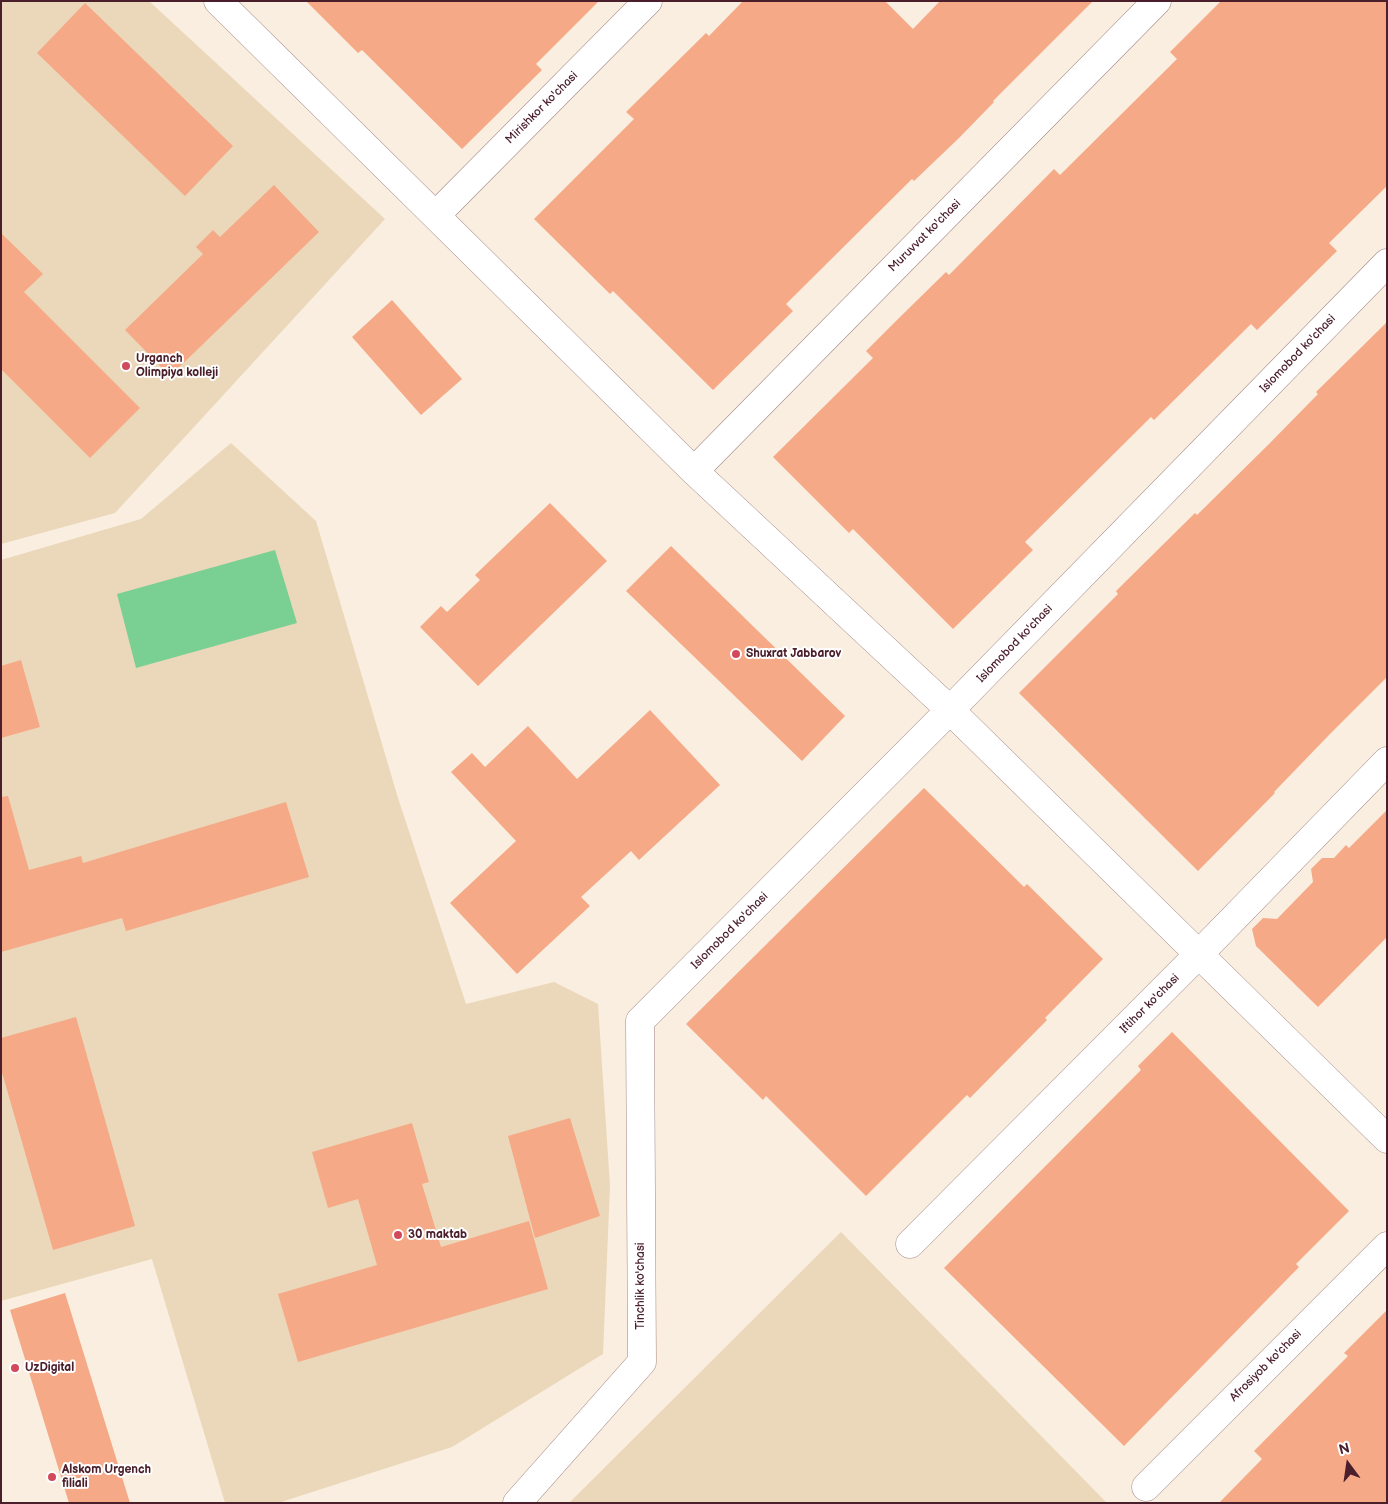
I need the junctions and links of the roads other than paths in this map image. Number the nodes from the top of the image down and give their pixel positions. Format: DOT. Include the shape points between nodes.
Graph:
graph roads {
  1 [pos="218,1"];
  2 [pos="648,1"];
  3 [pos="1156,1"];
  4 [pos="436,215"];
  5 [pos="1387,263"];
  6 [pos="694,471"];
  7 [pos="950,710"];
  8 [pos="1387,760"];
  9 [pos="1199,954"];
  10 [pos="640,1022"];
  11 [pos="1387,1139"];
  12 [pos="910,1244"];
  13 [pos="1387,1246"];
  14 [pos="1146,1487"];
  15 [pos="517,1503"];
  1 -- 4 [label="street"];
  2 -- 4 [label="street, Mirishkor ko'chasi"];
  3 -- 6 [label="street, Muruvvat ko'chasi"];
  4 -- 6 [label="street"];
  5 -- 7 [label="street, Islomobod ko'chasi"];
  6 -- 7 [label="street"];
  7 -- 9 [label="street"];
  7 -- 10 [label="street, Islomobod ko'chasi"];
  8 -- 9 [label="street, Iftihor ko'chasi"];
  9 -- 11 [label="street"];
  9 -- 12 [label="street, Iftihor ko'chasi"];
  10 -- 15 [label="street, Tinchlik ko'chasi" via="642,1362"];
  13 -- 14 [label="street, Afrosiyob ko'chasi"];
}
